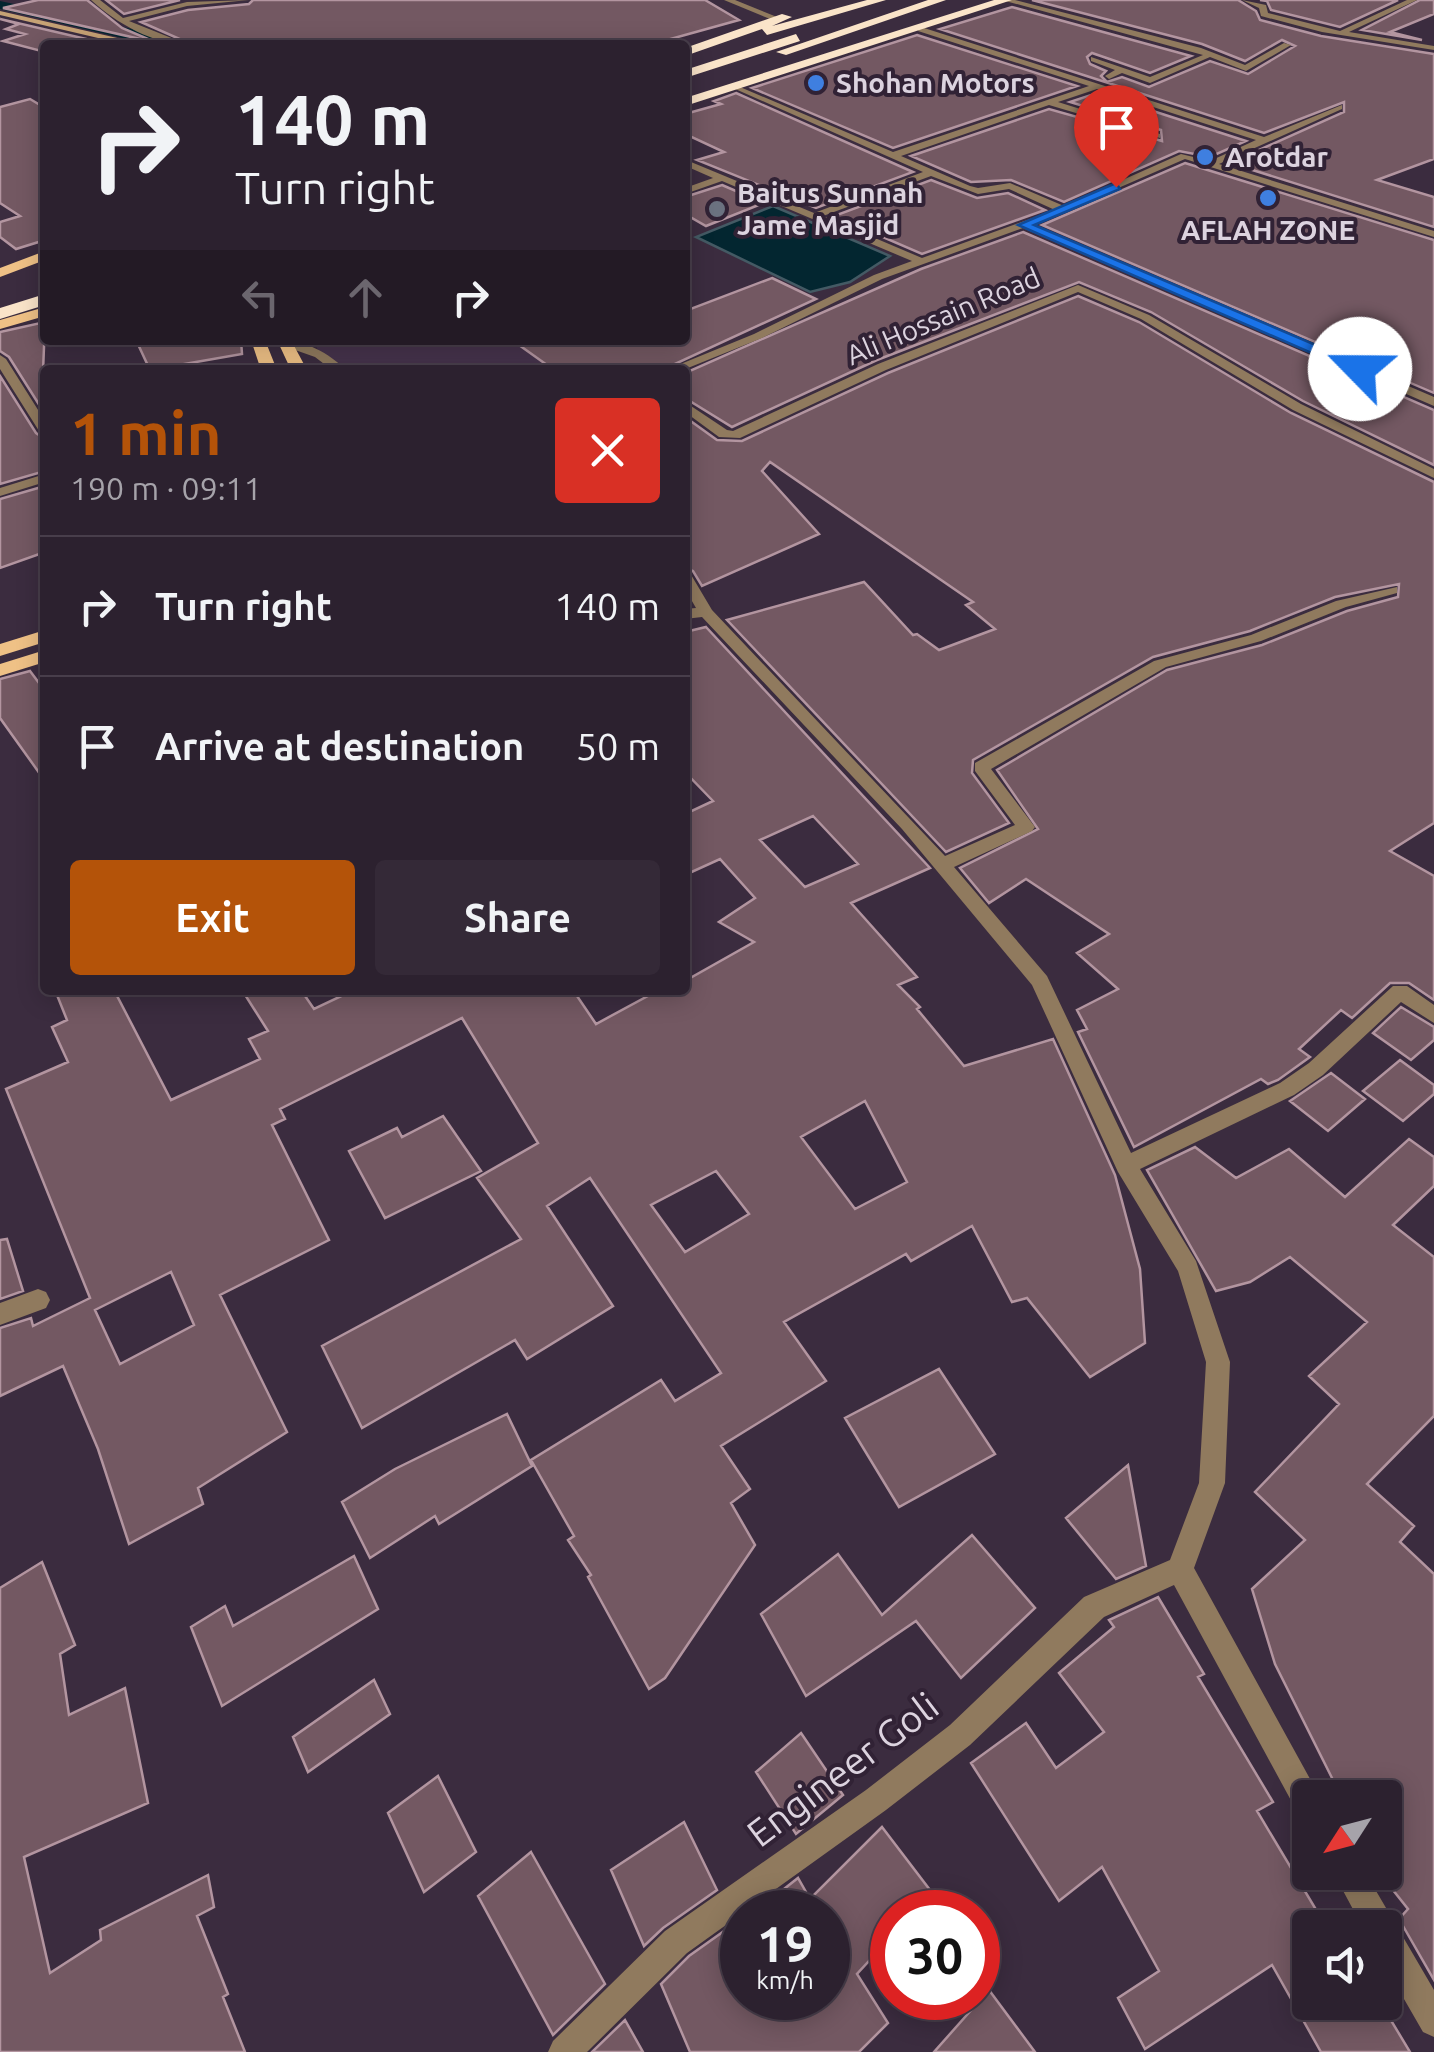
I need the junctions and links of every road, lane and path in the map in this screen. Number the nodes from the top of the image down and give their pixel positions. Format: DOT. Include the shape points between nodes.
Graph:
graph roads {
  1 [pos="95,0"];
  2 [pos="245,0"];
  3 [pos="728,0"];
  4 [pos="844,0"];
  5 [pos="880,0"];
  6 [pos="913,0"];
  7 [pos="940,0"];
  8 [pos="968,0"];
  9 [pos="1006,0"];
  10 [pos="1246,0"];
  11 [pos="1413,0"];
  12 [pos="0,13"];
  13 [pos="778,19"];
  14 [pos="121,21"];
  15 [pos="920,29"];
  16 [pos="1344,31"];
  17 [pos="117,40"];
  18 [pos="172,40"];
  19 [pos="1287,45"];
  20 [pos="1434,48"];
  21 [pos="690,50"];
  22 [pos="1209,55"];
  23 [pos="1094,58"];
  24 [pos="690,61"];
  25 [pos="1122,70"];
  26 [pos="690,72"];
  27 [pos="690,82"];
  28 [pos="736,86"];
  29 [pos="1092,86"];
  30 [pos="690,97"];
  31 [pos="690,98"];
  32 [pos="1050,102"];
  33 [pos="1339,107"];
  34 [pos="1158,136"];
  35 [pos="1265,140"];
  36 [pos="890,156"];
  37 [pos="1213,162"];
  38 [pos="691,166"];
  39 [pos="930,173"];
  40 [pos="722,178"];
  41 [pos="690,189"];
  42 [pos="1064,210"];
  43 [pos="814,216"];
  44 [pos="1024,225"];
  45 [pos="1434,234"];
  46 [pos="40,260"];
  47 [pos="922,262"];
  48 [pos="40,268"];
  49 [pos="40,281"];
  50 [pos="2,287"];
  51 [pos="40,300"];
  52 [pos="40,312"];
  53 [pos="0,314"];
  54 [pos="0,324"];
  55 [pos="295,345"];
  56 [pos="0,359"];
  57 [pos="333,365"];
  58 [pos="685,365"];
  59 [pos="1434,402"];
  60 [pos="690,410"];
  61 [pos="40,423"];
  62 [pos="1434,474"];
  63 [pos="40,480"];
  64 [pos="0,492"];
  65 [pos="690,585"];
  66 [pos="1392,590"];
  67 [pos="706,612"];
  68 [pos="690,614"];
  69 [pos="40,638"];
  70 [pos="0,650"];
  71 [pos="40,658"];
  72 [pos="0,670"];
  73 [pos="942,866"];
  74 [pos="1434,1015"];
  75 [pos="1126,1165"];
  76 [pos="38,1300"];
  77 [pos="0,1314"];
  78 [pos="1180,1569"];
  79 [pos="1295,1780"];
  80 [pos="1402,1965"];
  81 [pos="1434,2021"];
  82 [pos="564,2052"];
  1 -- 14 [label="street"];
  2 -- 14 [label="street" via="187,4"];
  3 -- 13 [label="street"];
  4 -- 13 [label="highway"];
  5 -- 24 [label="highway"];
  6 -- 26 [label="highway"];
  7 -- 27 [label="highway"];
  8 -- 30 [label="highway"];
  9 -- 15 [label="highway"];
  9 -- 22 [label="street"];
  10 -- 16 [label="street" via="1298,25"];
  11 -- 16 [label="street"];
  12 -- 17 [label="street"];
  13 -- 21 [label="highway"];
  14 -- 18 [label="street"];
  15 -- 28 [label="highway"];
  15 -- 29 [label="street"];
  16 -- 20 [label="street"];
  19 -- 22 [label="street" via="1246,68"];
  22 -- 25 [label="street" via="1150,80"];
  23 -- 25 [label="street"];
  25 -- 29 [label="street"];
  28 -- 31 [label="highway"];
  28 -- 36 [label="street"];
  29 -- 32 [label="street"];
  29 -- 35 [label="street"];
  32 -- 34 [label="street"];
  32 -- 36 [label="street"];
  33 -- 35 [label="street"];
  35 -- 37 [label="street"];
  36 -- 39 [label="street"];
  37 -- 42 [label="street" via="1184,156"];
  37 -- 45 [label="street"];
  38 -- 40 [label="street"];
  39 -- 42 [label="street" via="974,191 1010,186"];
  39 -- 43 [label="street"];
  40 -- 41 [label="street"];
  40 -- 43 [label="street"];
  42 -- 44 [label="street"];
  43 -- 47 [label="street"];
  44 -- 47 [label="street"];
  44 -- 59 [label="street"];
  46 -- 50 [label="main road"];
  47 -- 58 [label="street"];
  48 -- 50 [label="main road"];
  49 -- 50 [label="highway"];
  51 -- 53 [label="highway"];
  52 -- 54 [label="main road"];
  55 -- 57 [label="street"];
  56 -- 61 [label="street"];
  60 -- 62 [label="street, Ali Hossain Road" via="735,435 1078,288 1145,317 1297,406"];
  63 -- 64 [label="street"];
  65 -- 67 [label="street"];
  66 -- 73 [label="street" via="1160,664 981,768 1026,827"];
  67 -- 68 [label="street"];
  67 -- 73 [label="street"];
  69 -- 70 [label="main road"];
  71 -- 72 [label="main road"];
  73 -- 75 [label="street" via="1040,981"];
  74 -- 75 [label="street" via="1400,991 1287,1089"];
  75 -- 78 [label="street" via="1188,1268 1218,1362 1212,1483"];
  76 -- 77 [label="street"];
  78 -- 79 [label="street"];
  78 -- 82 [label="street, Engineer Goli" via="1094,1607 960,1735 676,1942"];
  80 -- 81 [label="street"];
}
